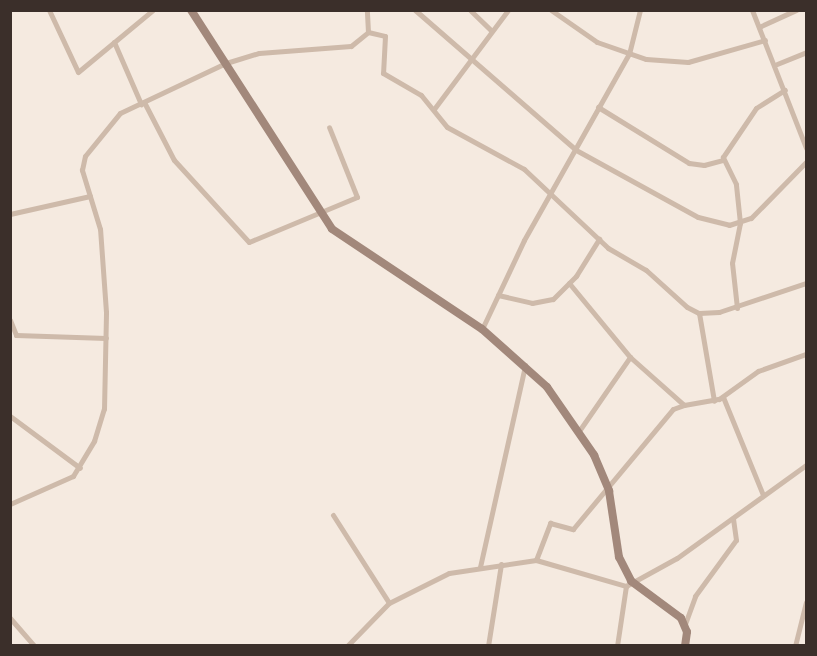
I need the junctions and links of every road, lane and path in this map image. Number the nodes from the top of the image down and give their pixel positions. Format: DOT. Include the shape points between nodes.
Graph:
graph roads {
  1 [pos="49,10"];
  2 [pos="153,10"];
  3 [pos="191,10"];
  4 [pos="367,10"];
  5 [pos="415,10"];
  6 [pos="470,10"];
  7 [pos="508,10"];
  8 [pos="551,10"];
  9 [pos="640,10"];
  10 [pos="752,10"];
  11 [pos="795,10"];
  12 [pos="759,27"];
  13 [pos="492,31"];
  14 [pos="368,32"];
  15 [pos="765,40"];
  16 [pos="114,42"];
  17 [pos="807,52"];
  18 [pos="629,54"];
  19 [pos="474,57"];
  20 [pos="226,63"];
  21 [pos="777,64"];
  22 [pos="785,90"];
  23 [pos="143,103"];
  24 [pos="598,107"];
  25 [pos="434,109"];
  26 [pos="328,127"];
  27 [pos="807,148"];
  28 [pos="576,150"];
  29 [pos="723,160"];
  30 [pos="807,162"];
  31 [pos="552,195"];
  32 [pos="90,196"];
  33 [pos="320,210"];
  34 [pos="10,214"];
  35 [pos="740,223"];
  36 [pos="598,239"];
  37 [pos="807,283"];
  38 [pos="569,284"];
  39 [pos="498,295"];
  40 [pos="737,308"];
  41 [pos="699,313"];
  42 [pos="10,320"];
  43 [pos="482,329"];
  44 [pos="106,338"];
  45 [pos="807,354"];
  46 [pos="630,357"];
  47 [pos="525,363"];
  48 [pos="708,387"];
  49 [pos="723,397"];
  50 [pos="714,401"];
  51 [pos="705,404"];
  52 [pos="684,405"];
  53 [pos="10,416"];
  54 [pos="579,430"];
  55 [pos="807,465"];
  56 [pos="80,468"];
  57 [pos="609,491"];
  58 [pos="764,495"];
  59 [pos="10,504"];
  60 [pos="333,515"];
  61 [pos="733,518"];
  62 [pos="536,560"];
  63 [pos="501,564"];
  64 [pos="480,567"];
  65 [pos="628,583"];
  66 [pos="807,602"];
  67 [pos="389,603"];
  68 [pos="10,618"];
  69 [pos="685,624"];
  70 [pos="807,641"];
  71 [pos="797,643"];
  72 [pos="34,645"];
  73 [pos="347,645"];
  74 [pos="488,645"];
  75 [pos="617,645"];
  76 [pos="685,645"];
  77 [pos="751,645"];
  78 [pos="775,645"];
  1 -- 16 [label="street" via="76,72"];
  2 -- 16 [label="street"];
  3 -- 20 [label="street"];
  4 -- 14 [label="street"];
  5 -- 19 [label="street"];
  6 -- 13 [label="street"];
  7 -- 13 [label="street"];
  8 -- 18 [label="street" via="597,42"];
  9 -- 18 [label="street"];
  10 -- 12 [label="street"];
  11 -- 12 [label="street"];
  12 -- 15 [label="street"];
  13 -- 19 [label="street"];
  14 -- 20 [label="street" via="351,46 259,53"];
  14 -- 25 [label="street" via="385,36 383,73 412,88"];
  15 -- 18 [label="street" via="688,62"];
  15 -- 21 [label="street"];
  16 -- 23 [label="street"];
  17 -- 21 [label="street"];
  18 -- 24 [label="street"];
  19 -- 25 [label="street"];
  19 -- 28 [label="street"];
  20 -- 23 [label="street"];
  20 -- 33 [label="street"];
  21 -- 22 [label="street"];
  22 -- 27 [label="street"];
  22 -- 29 [label="street" via="756,108 739,128"];
  23 -- 32 [label="street" via="112,119 85,156 82,170"];
  23 -- 33 [label="street" via="174,160 222,207 243,239 255,241"];
  24 -- 28 [label="street"];
  24 -- 29 [label="street" via="689,163 704,165"];
  25 -- 31 [label="street" via="447,127 524,169"];
  26 -- 33 [label="street" via="357,197"];
  28 -- 31 [label="street"];
  28 -- 35 [label="street" via="698,217"];
  29 -- 35 [label="street" via="736,184"];
  30 -- 35 [label="street"];
  31 -- 36 [label="street"];
  31 -- 39 [label="street"];
  32 -- 34 [label="street"];
  32 -- 44 [label="street" via="100,229"];
  33 -- 43 [label="street" via="339,236"];
  35 -- 40 [label="street" via="732,263"];
  36 -- 38 [label="street"];
  36 -- 41 [label="street"];
  37 -- 40 [label="street"];
  38 -- 39 [label="street" via="546,302 532,303"];
  38 -- 46 [label="street"];
  39 -- 43 [label="street"];
  40 -- 41 [label="street"];
  41 -- 48 [label="street"];
  42 -- 44 [label="street" via="16,335"];
  43 -- 47 [label="street"];
  44 -- 56 [label="street" via="104,409"];
  45 -- 49 [label="street" via="758,371"];
  46 -- 52 [label="street"];
  46 -- 54 [label="street"];
  47 -- 54 [label="street"];
  47 -- 64 [label="street" via="488,511"];
  48 -- 50 [label="street"];
  48 -- 51 [label="street"];
  49 -- 50 [label="street"];
  49 -- 58 [label="street"];
  50 -- 51 [label="street"];
  51 -- 52 [label="street"];
  52 -- 57 [label="street" via="673,409"];
  53 -- 56 [label="street"];
  54 -- 57 [label="street"];
  55 -- 58 [label="street"];
  56 -- 59 [label="street" via="61,483"];
  57 -- 62 [label="street" via="573,529 550,523"];
  57 -- 65 [label="street" via="616,545"];
  58 -- 61 [label="street"];
  60 -- 67 [label="street"];
  61 -- 65 [label="street" via="677,558"];
  61 -- 69 [label="street" via="735,540 695,596"];
  62 -- 63 [label="street"];
  62 -- 65 [label="street"];
  63 -- 64 [label="street"];
  63 -- 74 [label="street"];
  64 -- 67 [label="street" via="449,573"];
  65 -- 69 [label="street"];
  65 -- 75 [label="street"];
  66 -- 71 [label="street" via="799,619"];
  67 -- 73 [label="street"];
  68 -- 72 [label="street"];
  69 -- 76 [label="street"];
  70 -- 71 [label="street"];
  77 -- 78 [label="street"];
}
